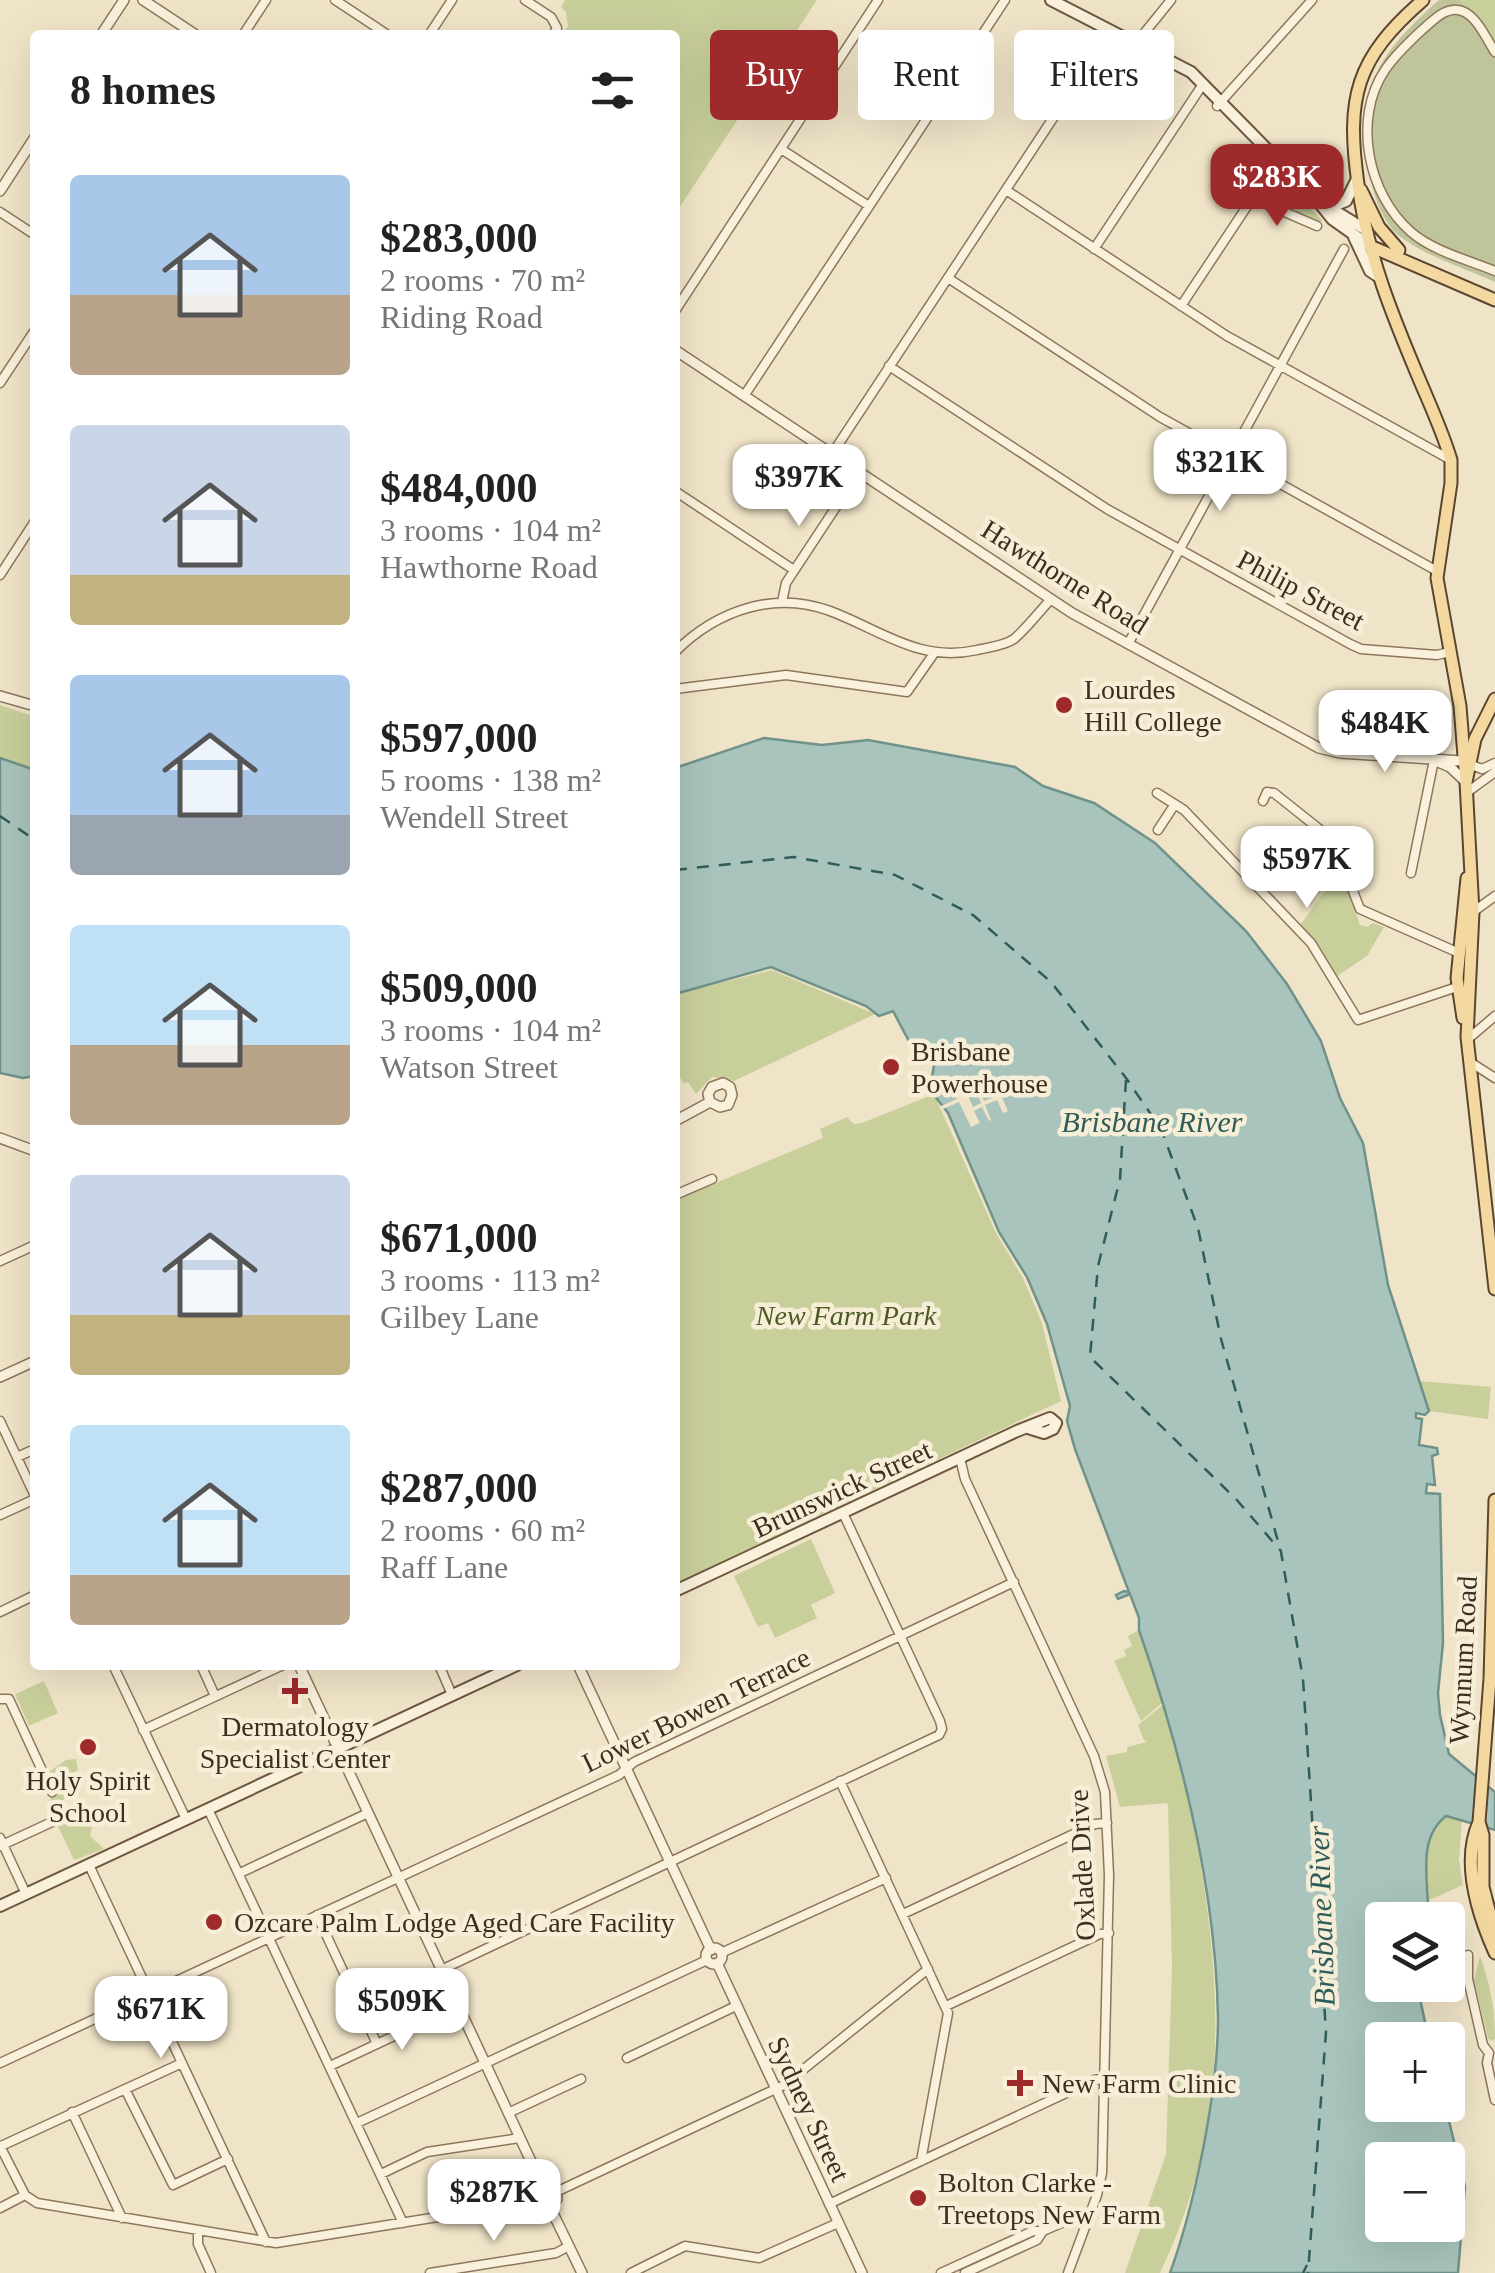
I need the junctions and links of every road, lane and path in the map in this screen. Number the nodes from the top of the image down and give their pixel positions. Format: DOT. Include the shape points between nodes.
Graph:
graph roads {
  1 [pos="124,0"];
  2 [pos="143,0"];
  3 [pos="266,0"];
  4 [pos="336,0"];
  5 [pos="452,0"];
  6 [pos="525,0"];
  7 [pos="878,0"];
  8 [pos="1005,0"];
  9 [pos="1050,0"];
  10 [pos="1172,0"];
  11 [pos="1312,0"];
  12 [pos="1422,0"];
  13 [pos="105,30"];
  14 [pos="188,30"];
  15 [pos="246,30"];
  16 [pos="381,30"];
  17 [pos="432,30"];
  18 [pos="554,30"];
  19 [pos="1111,30"];
  20 [pos="1147,30"];
  21 [pos="1495,52"];
  22 [pos="1174,63"];
  23 [pos="1202,87"];
  24 [pos="1219,104"];
  25 [pos="1052,120"];
  26 [pos="30,144"];
  27 [pos="781,149"];
  28 [pos="1277,161"];
  29 [pos="1357,183"];
  30 [pos="1,187"];
  31 [pos="1006,190"];
  32 [pos="1252,198"];
  33 [pos="1317,200"];
  34 [pos="869,206"];
  35 [pos="1330,207"];
  36 [pos="0,212"];
  37 [pos="1317,226"];
  38 [pos="30,232"];
  39 [pos="1367,236"];
  40 [pos="1094,249"];
  41 [pos="1344,249"];
  42 [pos="1425,268"];
  43 [pos="1495,271"];
  44 [pos="1379,277"];
  45 [pos="948,278"];
  46 [pos="1495,300"];
  47 [pos="680,302"];
  48 [pos="1181,306"];
  49 [pos="30,338"];
  50 [pos="680,353"];
  51 [pos="889,366"];
  52 [pos="1280,366"];
  53 [pos="0,383"];
  54 [pos="744,396"];
  55 [pos="1444,440"];
  56 [pos="1422,444"];
  57 [pos="832,454"];
  58 [pos="1230,458"];
  59 [pos="1450,460"];
  60 [pos="859,472"];
  61 [pos="680,494"];
  62 [pos="30,529"];
  63 [pos="1179,550"];
  64 [pos="794,570"];
  65 [pos="1438,571"];
  66 [pos="0,574"];
  67 [pos="1051,599"];
  68 [pos="782,602"];
  69 [pos="680,636"];
  70 [pos="686,640"];
  71 [pos="1128,644"];
  72 [pos="680,647"];
  73 [pos="935,652"];
  74 [pos="1450,652"];
  75 [pos="680,688"];
  76 [pos="0,696"];
  77 [pos="1495,699"];
  78 [pos="30,705"];
  79 [pos="1460,718"];
  80 [pos="1484,720"];
  81 [pos="1434,760"];
  82 [pos="1466,762"];
  83 [pos="1495,762"];
  84 [pos="1488,773"];
  85 [pos="1466,785"];
  86 [pos="1156,792"];
  87 [pos="1263,802"];
  88 [pos="1176,804"];
  89 [pos="1158,830"];
  90 [pos="1468,868"];
  91 [pos="1411,873"];
  92 [pos="1495,896"];
  93 [pos="1473,912"];
  94 [pos="1461,928"];
  95 [pos="1458,953"];
  96 [pos="1469,971"];
  97 [pos="1457,987"];
  98 [pos="1468,1009"];
  99 [pos="1494,1016"];
  100 [pos="1467,1038"];
  101 [pos="1470,1062"];
  102 [pos="1495,1078"];
  103 [pos="1473,1088"];
  104 [pos="710,1102"];
  105 [pos="680,1117"];
  106 [pos="0,1138"];
  107 [pos="30,1149"];
  108 [pos="712,1179"];
  109 [pos="680,1193"];
  110 [pos="1493,1236"];
  111 [pos="30,1247"];
  112 [pos="0,1261"];
  113 [pos="1495,1289"];
  114 [pos="30,1362"];
  115 [pos="0,1377"];
  116 [pos="0,1421"];
  117 [pos="1028,1428"];
  118 [pos="30,1451"];
  119 [pos="17,1457"];
  120 [pos="956,1460"];
  121 [pos="30,1487"];
  122 [pos="1495,1500"];
  123 [pos="30,1501"];
  124 [pos="843,1513"];
  125 [pos="0,1516"];
  126 [pos="1014,1582"];
  127 [pos="680,1589"];
  128 [pos="30,1597"];
  129 [pos="0,1612"];
  130 [pos="900,1637"];
  131 [pos="115,1670"];
  132 [pos="202,1670"];
  133 [pos="272,1670"];
  134 [pos="301,1670"];
  135 [pos="440,1670"];
  136 [pos="506,1670"];
  137 [pos="580,1670"];
  138 [pos="452,1695"];
  139 [pos="215,1696"];
  140 [pos="0,1699"];
  141 [pos="1491,1724"];
  142 [pos="143,1730"];
  143 [pos="338,1748"];
  144 [pos="626,1768"];
  145 [pos="840,1781"];
  146 [pos="52,1792"];
  147 [pos="208,1810"];
  148 [pos="368,1813"];
  149 [pos="186,1820"];
  150 [pos="54,1821"];
  151 [pos="1106,1822"];
  152 [pos="1478,1838"];
  153 [pos="1,1843"];
  154 [pos="670,1862"];
  155 [pos="89,1865"];
  156 [pos="240,1873"];
  157 [pos="398,1877"];
  158 [pos="886,1878"];
  159 [pos="26,1894"];
  160 [pos="0,1906"];
  161 [pos="903,1914"];
  162 [pos="317,1915"];
  163 [pos="1495,1932"];
  164 [pos="1109,1934"];
  165 [pos="270,1938"];
  166 [pos="1495,1953"];
  167 [pos="1468,1955"];
  168 [pos="714,1956"];
  169 [pos="928,1969"];
  170 [pos="441,1970"];
  171 [pos="150,1993"];
  172 [pos="458,2006"];
  173 [pos="736,2006"];
  174 [pos="946,2006"];
  175 [pos="377,2044"];
  176 [pos="1492,2051"];
  177 [pos="627,2058"];
  178 [pos="182,2062"];
  179 [pos="0,2063"];
  180 [pos="484,2064"];
  181 [pos="330,2066"];
  182 [pos="1107,2078"];
  183 [pos="581,2079"];
  184 [pos="125,2089"];
  185 [pos="776,2089"];
  186 [pos="1495,2100"];
  187 [pos="72,2112"];
  188 [pos="508,2114"];
  189 [pos="356,2123"];
  190 [pos="520,2138"];
  191 [pos="0,2146"];
  192 [pos="228,2159"];
  193 [pos="921,2161"];
  194 [pos="381,2174"];
  195 [pos="542,2186"];
  196 [pos="556,2192"];
  197 [pos="24,2195"];
  198 [pos="536,2201"];
  199 [pos="828,2204"];
  200 [pos="550,2206"];
  201 [pos="0,2208"];
  202 [pos="1089,2217"];
  203 [pos="122,2218"];
  204 [pos="838,2222"];
  205 [pos="403,2223"];
  206 [pos="198,2231"];
  207 [pos="1042,2232"];
  208 [pos="266,2242"];
  209 [pos="570,2246"];
  210 [pos="211,2273"];
  211 [pos="430,2273"];
  212 [pos="582,2273"];
  213 [pos="631,2273"];
  214 [pos="862,2273"];
  215 [pos="941,2273"];
  216 [pos="965,2273"];
  217 [pos="1068,2273"];
  1 -- 13 [label="street"];
  2 -- 14 [label="street"];
  3 -- 15 [label="street"];
  4 -- 16 [label="street"];
  5 -- 17 [label="street"];
  6 -- 18 [label="street" via="556,24"];
  7 -- 27 [label="street"];
  8 -- 34 [label="street"];
  9 -- 19 [label="main road"];
  10 -- 20 [label="street"];
  11 -- 24 [label="street"];
  12 -- 29 [label="main road" via="1382,40 1360,81 1352,123"];
  21 -- 43 [label="street" via="1470,16 1443,8 1389,64 1367,124 1386,204 1412,234"];
  22 -- 23 [label="main road"];
  23 -- 24 [label="main road"];
  23 -- 40 [label="street"];
  24 -- 28 [label="main road"];
  25 -- 31 [label="street"];
  26 -- 30 [label="street"];
  27 -- 34 [label="street"];
  27 -- 47 [label="street"];
  28 -- 32 [label="street"];
  28 -- 33 [label="main road"];
  29 -- 35 [label="main road" via="1346,201"];
  29 -- 39 [label="main road"];
  31 -- 40 [label="street"];
  31 -- 45 [label="street"];
  32 -- 37 [label="street"];
  32 -- 48 [label="street"];
  33 -- 35 [label="main road"];
  33 -- 39 [label="main road" via="1327,214"];
  34 -- 54 [label="street"];
  35 -- 39 [label="main road"];
  36 -- 38 [label="street"];
  39 -- 42 [label="main road"];
  39 -- 42 [label="main road"];
  39 -- 44 [label="main road"];
  39 -- 44 [label="main road" via="1370,271"];
  40 -- 48 [label="street"];
  41 -- 52 [label="street"];
  42 -- 46 [label="main road"];
  44 -- 55 [label="main road"];
  45 -- 51 [label="street"];
  45 -- 58 [label="street"];
  48 -- 52 [label="street"];
  49 -- 53 [label="street"];
  50 -- 54 [label="street, Hawthorne Road"];
  51 -- 57 [label="street"];
  51 -- 63 [label="street, Philip Street"];
  52 -- 56 [label="street"];
  52 -- 58 [label="street"];
  54 -- 57 [label="street, Hawthorne Road"];
  55 -- 56 [label="street"];
  55 -- 59 [label="main road"];
  56 -- 59 [label="street"];
  57 -- 60 [label="street, Hawthorne Road"];
  58 -- 63 [label="street"];
  58 -- 65 [label="street"];
  59 -- 65 [label="main road"];
  60 -- 64 [label="street"];
  60 -- 67 [label="street, Hawthorne Road"];
  61 -- 64 [label="street"];
  62 -- 66 [label="street"];
  63 -- 71 [label="street"];
  63 -- 74 [label="street, Philip Street" via="1360,649"];
  64 -- 68 [label="street"];
  65 -- 74 [label="main road"];
  67 -- 71 [label="street, Hawthorne Road"];
  67 -- 73 [label="street" via="1013,640 957,654"];
  68 -- 70 [label="street" via="744,608"];
  68 -- 73 [label="street" via="828,610 886,639"];
  69 -- 70 [label="street"];
  70 -- 72 [label="street"];
  71 -- 81 [label="street, Hawthorne Road" via="1324,750"];
  73 -- 75 [label="street" via="907,692 786,675"];
  74 -- 79 [label="main road"];
  76 -- 78 [label="street"];
  77 -- 80 [label="main road"];
  79 -- 80 [label="main road" via="1470,726"];
  79 -- 82 [label="main road"];
  80 -- 82 [label="main road"];
  81 -- 82 [label="street, Hawthorne Road"];
  81 -- 85 [label="street"];
  81 -- 91 [label="street"];
  82 -- 84 [label="street"];
  82 -- 85 [label="main road"];
  83 -- 84 [label="street"];
  84 -- 85 [label="street"];
  85 -- 90 [label="main road"];
  86 -- 88 [label="street"];
  87 -- 95 [label="street" via="1273,792 1332,839 1360,909"];
  88 -- 89 [label="street"];
  88 -- 97 [label="street" via="1312,945 1358,1020"];
  90 -- 93 [label="main road"];
  90 -- 94 [label="main road"];
  92 -- 93 [label="street"];
  93 -- 94 [label="main road"];
  93 -- 96 [label="main road"];
  94 -- 95 [label="main road"];
  95 -- 97 [label="main road"];
  96 -- 97 [label="main road"];
  96 -- 98 [label="main road"];
  97 -- 100 [label="main road"];
  98 -- 99 [label="street" via="1479,1020"];
  98 -- 100 [label="main road"];
  99 -- 100 [label="street"];
  100 -- 101 [label="main road"];
  101 -- 102 [label="street"];
  101 -- 103 [label="main road"];
  102 -- 103 [label="street"];
  103 -- 110 [label="main road"];
  104 -- 105 [label="street"];
  106 -- 107 [label="street"];
  108 -- 109 [label="street"];
  110 -- 113 [label="main road"];
  111 -- 112 [label="street"];
  114 -- 115 [label="street"];
  116 -- 119 [label="street"];
  117 -- 120 [label="main road, Brunswick Street"];
  118 -- 119 [label="street"];
  119 -- 121 [label="street"];
  120 -- 124 [label="main road, Brunswick Street"];
  120 -- 126 [label="street, Oxlade Drive"];
  122 -- 141 [label="main road, Wynnum Road"];
  123 -- 125 [label="street"];
  124 -- 127 [label="main road, Brunswick Street"];
  124 -- 130 [label="street"];
  126 -- 130 [label="street, Lower Bowen Terrace"];
  126 -- 151 [label="street, Oxlade Drive" via="1094,1756"];
  128 -- 129 [label="street"];
  130 -- 144 [label="street, Lower Bowen Terrace"];
  130 -- 145 [label="street" via="941,1732"];
  131 -- 142 [label="street"];
  132 -- 139 [label="street"];
  133 -- 139 [label="street"];
  134 -- 143 [label="street"];
  135 -- 138 [label="street"];
  136 -- 138 [label="main road"];
  137 -- 144 [label="street, Sydney Street"];
  138 -- 143 [label="main road"];
  139 -- 142 [label="street"];
  140 -- 146 [label="street" via="9,1698"];
  141 -- 152 [label="main road, Wynnum Road"];
  142 -- 149 [label="street"];
  143 -- 147 [label="main road"];
  143 -- 148 [label="street"];
  144 -- 154 [label="street, Sydney Street"];
  144 -- 157 [label="street, Lower Bowen Terrace"];
  145 -- 154 [label="street"];
  145 -- 158 [label="street"];
  147 -- 149 [label="main road"];
  147 -- 156 [label="street"];
  148 -- 156 [label="street"];
  148 -- 157 [label="street"];
  149 -- 155 [label="main road"];
  150 -- 153 [label="street"];
  151 -- 161 [label="street"];
  151 -- 164 [label="street, Oxlade Drive"];
  152 -- 163 [label="main road"];
  152 -- 166 [label="main road" via="1476,1895"];
  153 -- 159 [label="street"];
  154 -- 168 [label="street, Sydney Street"];
  154 -- 170 [label="street"];
  155 -- 159 [label="main road"];
  155 -- 171 [label="street"];
  156 -- 165 [label="street"];
  157 -- 162 [label="street, Lower Bowen Terrace"];
  157 -- 170 [label="street"];
  158 -- 161 [label="street"];
  158 -- 168 [label="street"];
  159 -- 160 [label="main road"];
  161 -- 169 [label="street"];
  162 -- 165 [label="street, Lower Bowen Terrace"];
  162 -- 175 [label="street"];
  164 -- 174 [label="street"];
  164 -- 182 [label="street, Oxlade Drive"];
  165 -- 171 [label="street, Lower Bowen Terrace"];
  165 -- 181 [label="street"];
  167 -- 176 [label="street" via="1483,2045"];
  168 -- 173 [label="street, Sydney Street"];
  168 -- 180 [label="street"];
  169 -- 174 [label="street"];
  169 -- 185 [label="street"];
  170 -- 172 [label="street"];
  171 -- 178 [label="street"];
  171 -- 179 [label="street, Lower Bowen Terrace"];
  172 -- 175 [label="street"];
  172 -- 180 [label="street"];
  173 -- 177 [label="street"];
  173 -- 185 [label="street, Sydney Street"];
  174 -- 193 [label="street" via="949,2023"];
  175 -- 181 [label="street"];
  176 -- 186 [label="street" via="1486,2063"];
  178 -- 184 [label="street"];
  178 -- 192 [label="street"];
  180 -- 188 [label="street"];
  180 -- 189 [label="street"];
  181 -- 189 [label="street"];
  182 -- 193 [label="street"];
  182 -- 202 [label="street, Oxlade Drive" via="1102,2173"];
  183 -- 188 [label="street"];
  184 -- 187 [label="street"];
  184 -- 192 [label="street" via="172,2185"];
  185 -- 196 [label="street"];
  185 -- 199 [label="street, Sydney Street"];
  187 -- 191 [label="street"];
  187 -- 203 [label="street"];
  188 -- 190 [label="street"];
  189 -- 194 [label="street"];
  190 -- 194 [label="street" via="428,2152"];
  190 -- 195 [label="street"];
  191 -- 197 [label="street"];
  192 -- 208 [label="street"];
  193 -- 199 [label="street"];
  194 -- 205 [label="street"];
  195 -- 196 [label="street"];
  195 -- 198 [label="street"];
  196 -- 200 [label="street"];
  197 -- 201 [label="street"];
  197 -- 203 [label="street"];
  198 -- 200 [label="street"];
  198 -- 205 [label="street"];
  199 -- 204 [label="street, Sydney Street"];
  200 -- 209 [label="street"];
  202 -- 207 [label="street"];
  202 -- 217 [label="street, Oxlade Drive"];
  203 -- 206 [label="street"];
  204 -- 213 [label="street" via="759,2258 685,2246"];
  204 -- 214 [label="street, Sydney Street"];
  205 -- 208 [label="street"];
  206 -- 208 [label="street"];
  206 -- 210 [label="street"];
  207 -- 215 [label="street"];
  207 -- 216 [label="street"];
  209 -- 211 [label="street"];
  209 -- 212 [label="street"];
}
